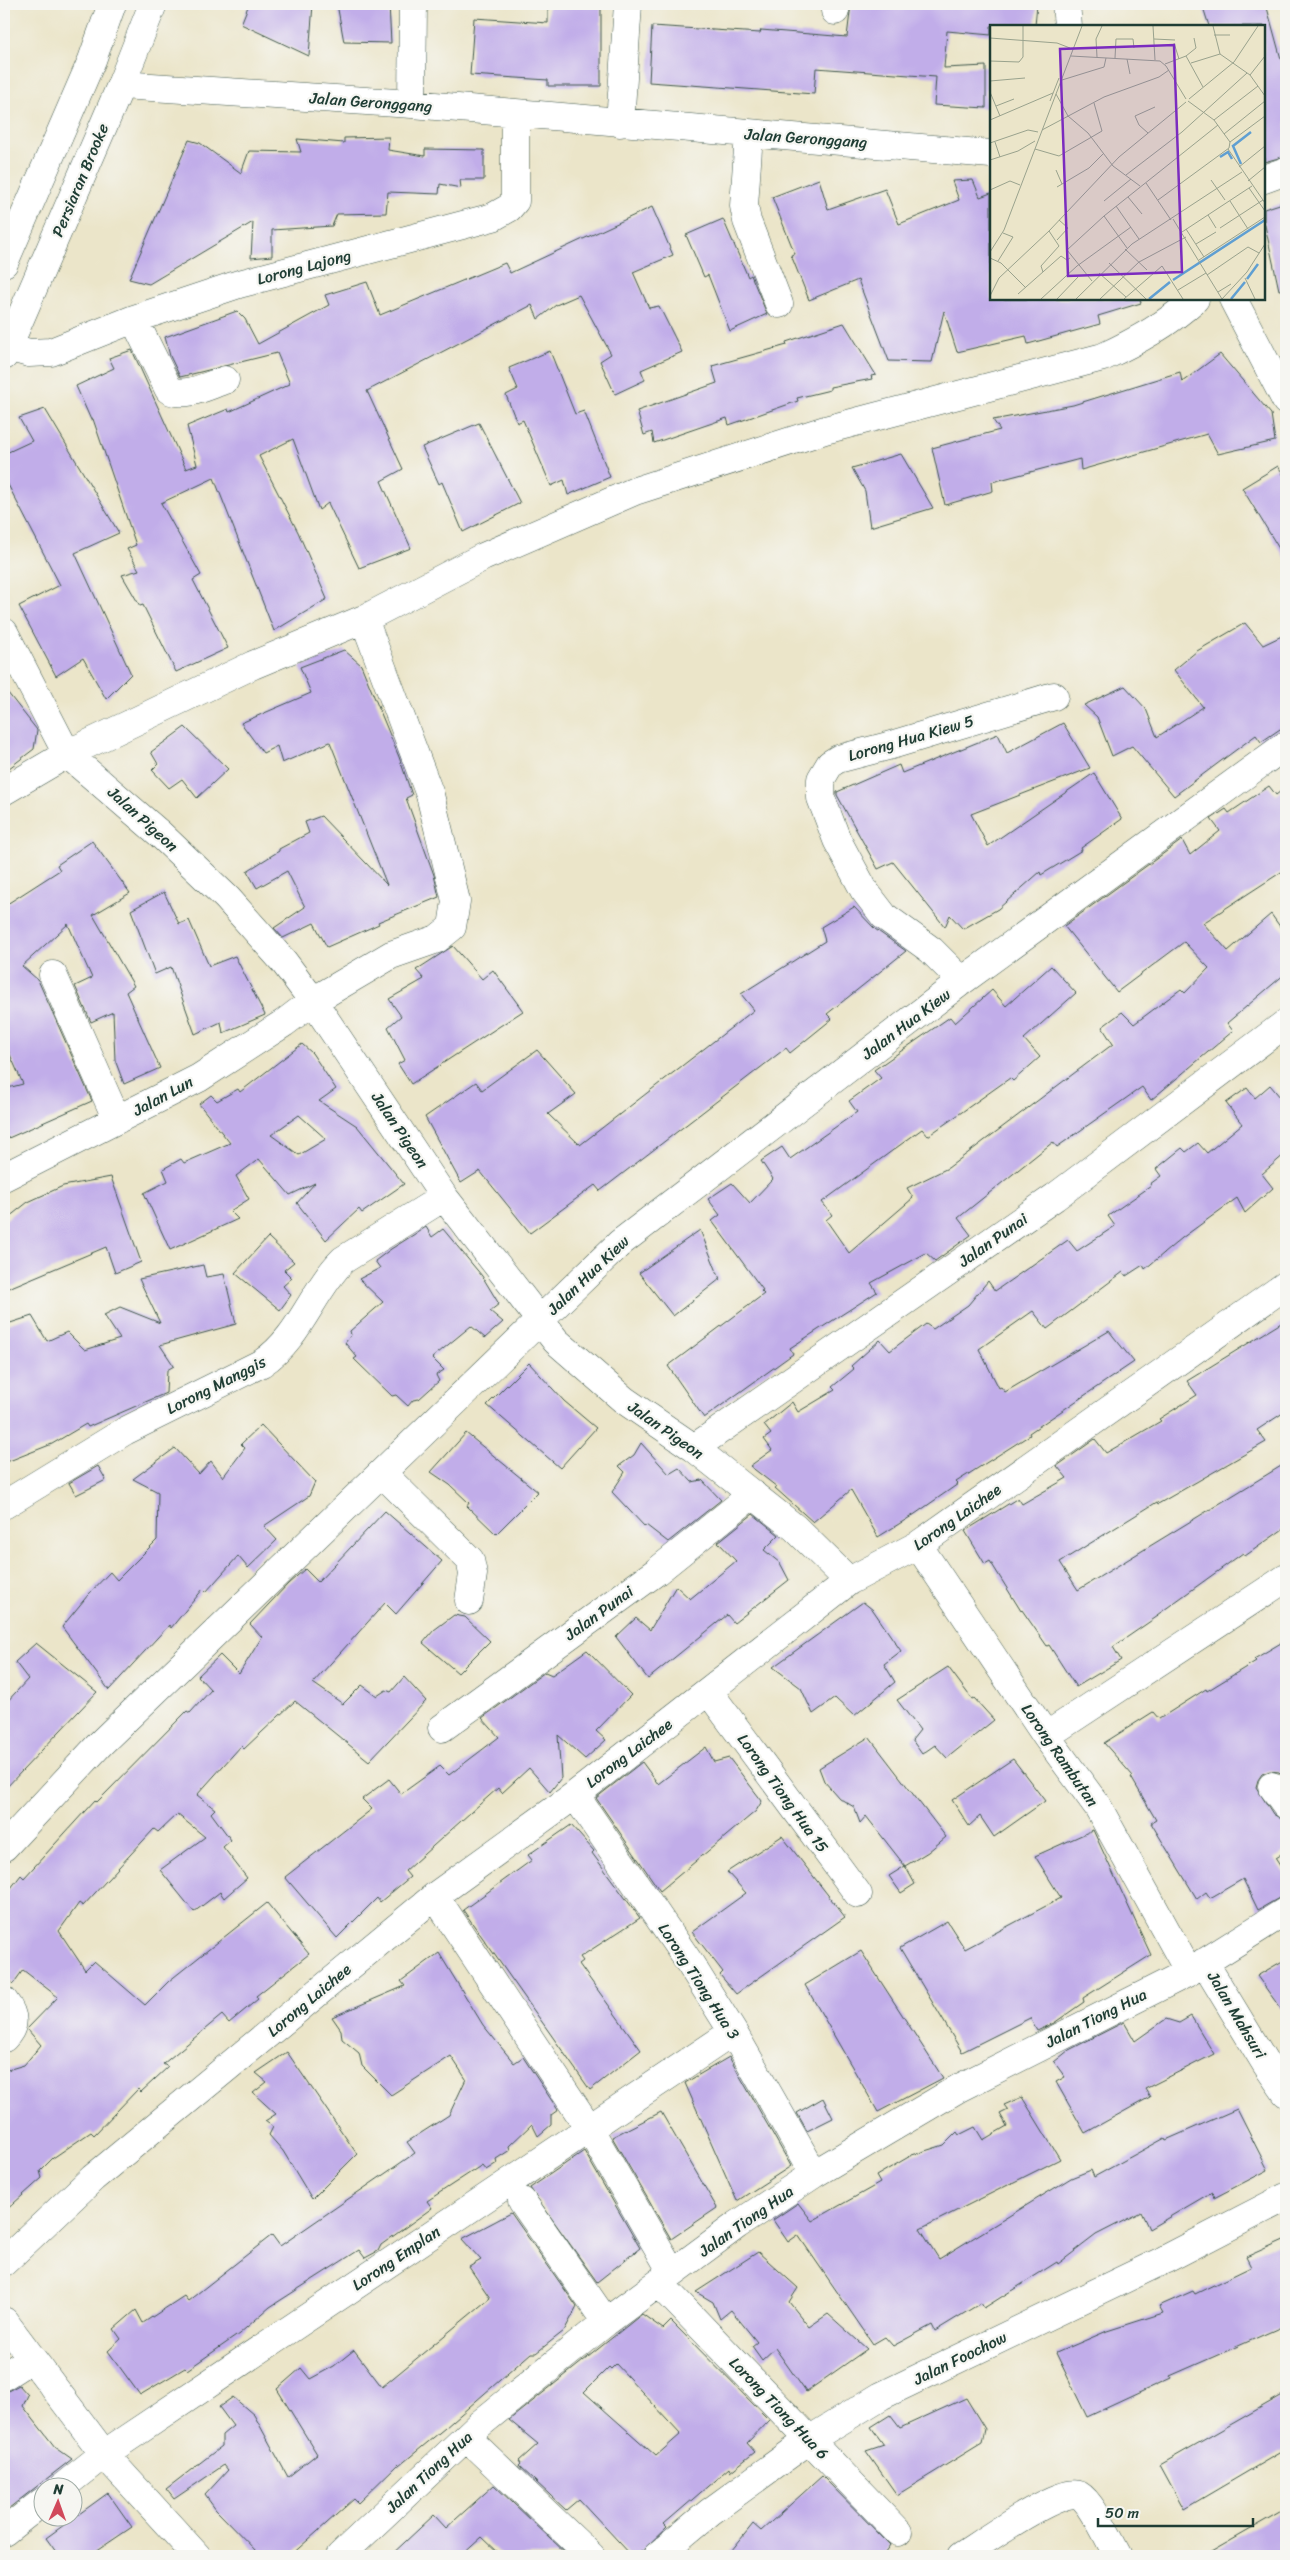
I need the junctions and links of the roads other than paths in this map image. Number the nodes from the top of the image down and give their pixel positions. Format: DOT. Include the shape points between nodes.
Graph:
graph roads {
  1 [pos="112,4"];
  2 [pos="153,4"];
  3 [pos="413,4"];
  4 [pos="628,4"];
  5 [pos="1066,4"];
  6 [pos="1068,25"];
  7 [pos="121,85"];
  8 [pos="412,104"];
  9 [pos="516,113"];
  10 [pos="620,123"];
  11 [pos="749,134"];
  12 [pos="990,154"];
  13 [pos="1286,171"];
  14 [pos="1265,179"];
  15 [pos="4,263"];
  16 [pos="1194,300"];
  17 [pos="1234,300"];
  18 [pos="779,304"];
  19 [pos="134,319"];
  20 [pos="6,351"];
  21 [pos="225,380"];
  22 [pos="1286,401"];
  23 [pos="364,619"];
  24 [pos="4,632"];
  25 [pos="1054,696"];
  26 [pos="1286,745"];
  27 [pos="67,754"];
  28 [pos="4,791"];
  29 [pos="53,974"];
  30 [pos="962,980"];
  31 [pos="313,1001"];
  32 [pos="1286,1023"];
  33 [pos="116,1120"];
  34 [pos="4,1176"];
  35 [pos="444,1196"];
  36 [pos="1286,1285"];
  37 [pos="540,1321"];
  38 [pos="694,1448"];
  39 [pos="382,1474"];
  40 [pos="753,1494"];
  41 [pos="4,1505"];
  42 [pos="918,1546"];
  43 [pos="1286,1578"];
  44 [pos="850,1580"];
  45 [pos="469,1601"];
  46 [pos="709,1692"];
  47 [pos="442,1728"];
  48 [pos="1046,1736"];
  49 [pos="575,1795"];
  50 [pos="4,1847"];
  51 [pos="858,1894"];
  52 [pos="434,1896"];
  53 [pos="1286,1911"];
  54 [pos="1197,1967"];
  55 [pos="4,2001"];
  56 [pos="733,2032"];
  57 [pos="4,2038"];
  58 [pos="1286,2093"];
  59 [pos="589,2128"];
  60 [pos="814,2174"];
  61 [pos="1286,2197"];
  62 [pos="522,2201"];
  63 [pos="4,2262"];
  64 [pos="666,2278"];
  65 [pos="4,2321"];
  66 [pos="606,2322"];
  67 [pos="32,2358"];
  68 [pos="4,2376"];
  69 [pos="466,2437"];
  70 [pos="809,2440"];
  71 [pos="104,2454"];
  72 [pos="74,2478"];
  73 [pos="32,2510"];
  74 [pos="4,2532"];
  75 [pos="898,2532"];
  76 [pos="353,2552"];
  77 [pos="197,2556"];
  78 [pos="591,2556"];
  79 [pos="657,2556"];
  80 [pos="961,2556"];
  81 [pos="1118,2556"];
  1 -- 15 [label="street" via="92,60"];
  2 -- 7 [label="street, Persiaran Brooke"];
  3 -- 8 [label="street"];
  4 -- 10 [label="street"];
  5 -- 6 [label="street"];
  7 -- 8 [label="street, Jalan Geronggang"];
  7 -- 20 [label="street, Persiaran Brooke"];
  8 -- 9 [label="street, Jalan Geronggang"];
  9 -- 10 [label="street, Jalan Geronggang"];
  9 -- 19 [label="street, Lorong Lajong" via="515,201 493,217 240,284"];
  10 -- 11 [label="street, Jalan Geronggang"];
  11 -- 12 [label="street, Jalan Geronggang"];
  11 -- 18 [label="street" via="744,206"];
  13 -- 14 [label="street"];
  16 -- 23 [label="street" via="1172,320 1104,357 825,430 635,491 483,557"];
  17 -- 22 [label="street"];
  19 -- 20 [label="street, Lorong Lajong" via="51,352"];
  19 -- 21 [label="street" via="169,390 184,393"];
  23 -- 27 [label="street" via="253,665"];
  23 -- 31 [label="street, Jalan Lun" via="430,794 455,895 455,915 452,927 437,940 391,955"];
  24 -- 27 [label="street, Jalan Pigeon"];
  25 -- 30 [label="street, Lorong Hua Kiew 5" via="838,759 830,764 821,779 822,798 837,840 864,890 884,916 931,950"];
  26 -- 30 [label="street, Jalan Hua Kiew"];
  27 -- 28 [label="street"];
  27 -- 31 [label="street, Jalan Pigeon" via="160,834 227,898 284,962"];
  29 -- 33 [label="street"];
  30 -- 37 [label="street, Jalan Hua Kiew" via="620,1243"];
  31 -- 33 [label="street, Jalan Lun" via="199,1078"];
  31 -- 35 [label="street, Jalan Pigeon"];
  32 -- 38 [label="street, Jalan Punai" via="1055,1197"];
  33 -- 34 [label="street, Jalan Lun"];
  35 -- 37 [label="street, Jalan Pigeon"];
  35 -- 41 [label="street, Lorong Manggis" via="343,1260 329,1274 277,1353 125,1431"];
  36 -- 42 [label="street, Lorong Laichee"];
  37 -- 38 [label="street, Jalan Pigeon" via="556,1341 624,1400"];
  37 -- 39 [label="street, Jalan Hua Kiew"];
  38 -- 40 [label="street, Jalan Pigeon"];
  39 -- 45 [label="street" via="470,1560 473,1574"];
  39 -- 50 [label="street, Jalan Hua Kiew" via="100,1744"];
  40 -- 44 [label="street, Jalan Pigeon"];
  40 -- 47 [label="street, Jalan Punai" via="656,1572"];
  42 -- 44 [label="street, Lorong Laichee"];
  42 -- 48 [label="street, Lorong Rambutan"];
  43 -- 48 [label="street"];
  44 -- 46 [label="street, Lorong Laichee"];
  46 -- 49 [label="street, Lorong Laichee"];
  46 -- 51 [label="street, Lorong Tiong Hua 15"];
  48 -- 54 [label="street, Lorong Rambutan" via="1098,1807"];
  49 -- 52 [label="street, Lorong Laichee"];
  49 -- 56 [label="street, Lorong Tiong Hua 3"];
  52 -- 59 [label="street, Lorong Tiong Hua 6"];
  52 -- 63 [label="street, Lorong Laichee" via="93,2178"];
  53 -- 54 [label="street, Jalan Tiong Hua"];
  54 -- 58 [label="street, Jalan Mahsuri"];
  54 -- 60 [label="street, Jalan Tiong Hua" via="959,2088"];
  55 -- 57 [label="street" via="14,2021"];
  56 -- 59 [label="street, Lorong Emplan"];
  56 -- 60 [label="street, Lorong Tiong Hua 3"];
  59 -- 64 [label="street, Lorong Tiong Hua 6"];
  59 -- 71 [label="street, Lorong Emplan"];
  60 -- 64 [label="street, Jalan Tiong Hua"];
  61 -- 70 [label="street, Jalan Foochow" via="1164,2260 881,2396"];
  62 -- 66 [label="street"];
  64 -- 66 [label="street, Jalan Tiong Hua"];
  64 -- 70 [label="street, Lorong Tiong Hua 6"];
  65 -- 67 [label="street"];
  66 -- 69 [label="street, Jalan Tiong Hua"];
  67 -- 68 [label="street"];
  67 -- 71 [label="street"];
  69 -- 76 [label="street, Jalan Tiong Hua"];
  69 -- 78 [label="street"];
  70 -- 75 [label="street, Lorong Tiong Hua 6"];
  70 -- 79 [label="street, Jalan Foochow" via="710,2512"];
  71 -- 72 [label="street, Lorong Emplan"];
  71 -- 77 [label="street"];
  73 -- 74 [label="street"];
  80 -- 81 [label="street" via="1069,2493 1080,2496 1089,2505"];
}
